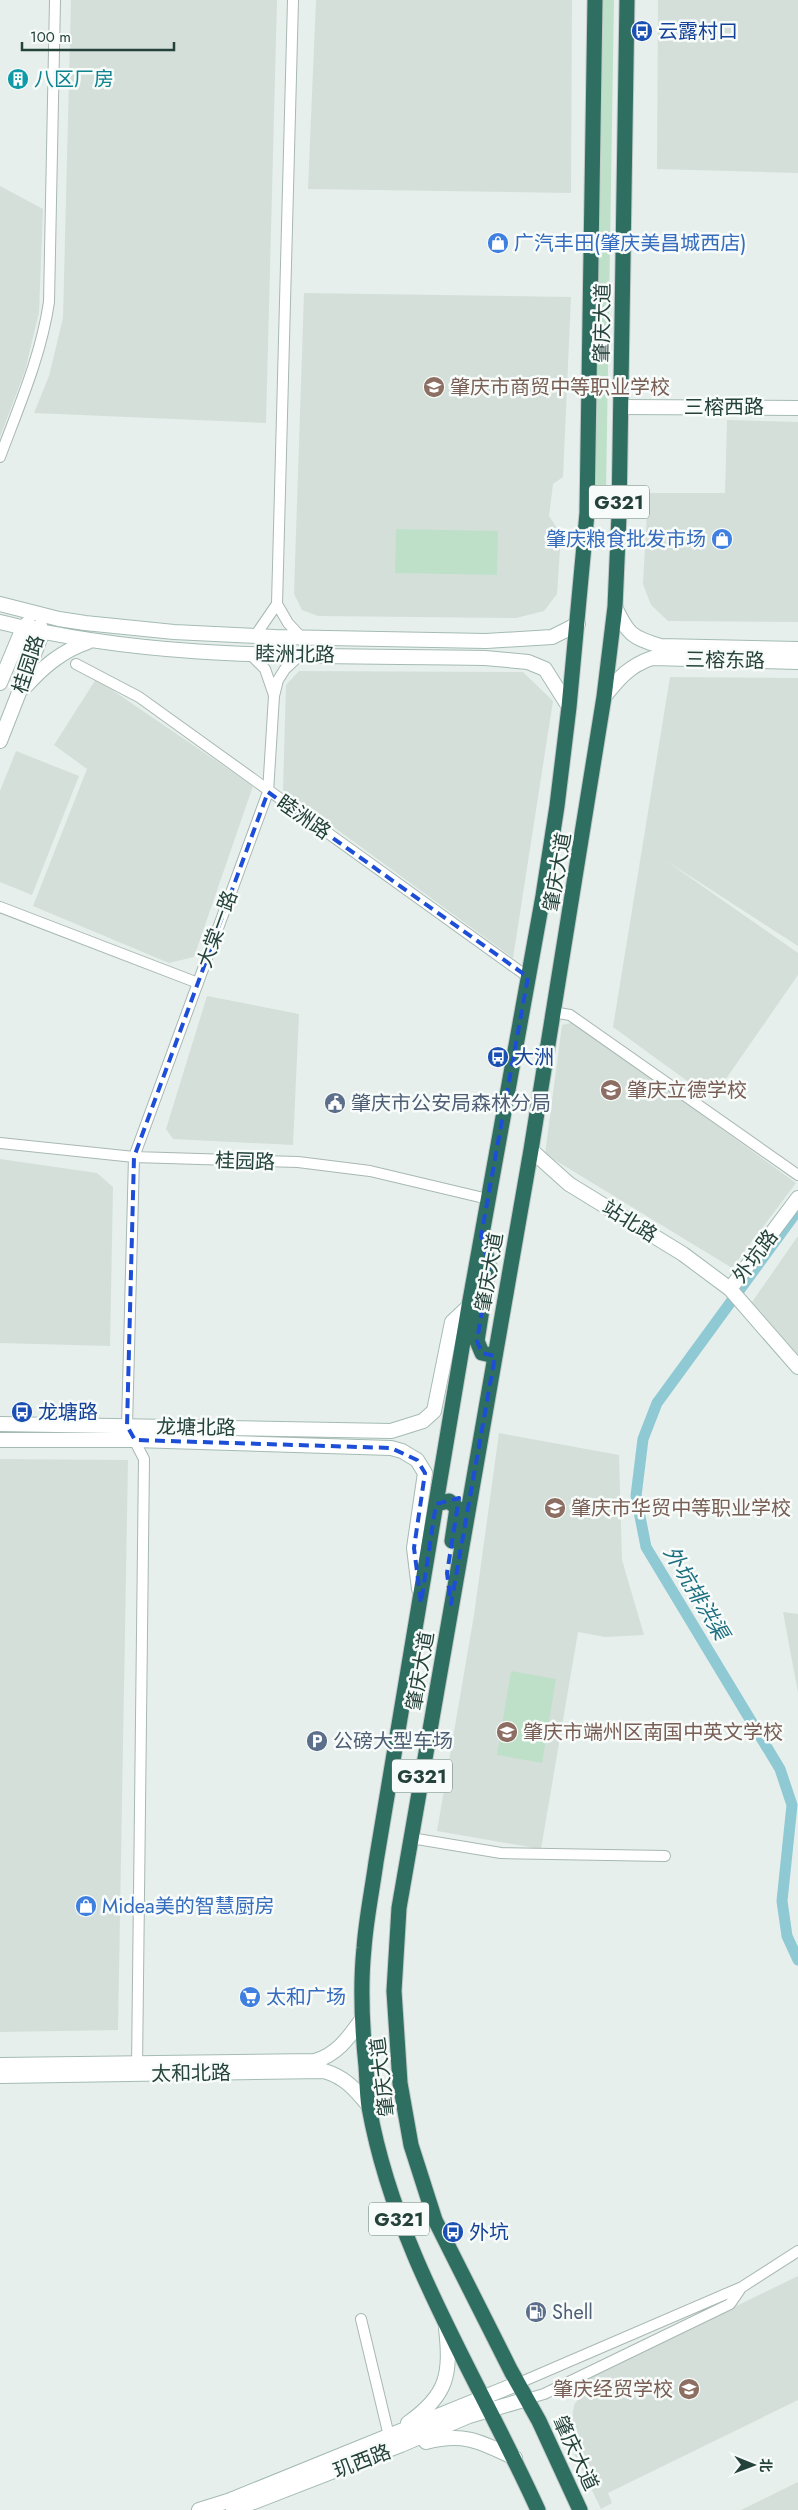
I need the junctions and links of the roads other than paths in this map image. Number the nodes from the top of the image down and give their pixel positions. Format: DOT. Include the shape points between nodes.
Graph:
graph roads {
  1 [pos="54,0"];
  2 [pos="292,0"];
  3 [pos="595,0"];
  4 [pos="627,0"];
  5 [pos="621,407"];
  6 [pos="798,408"];
  7 [pos="0,457"];
  8 [pos="587,505"];
  9 [pos="619,506"];
  10 [pos="0,604"];
  11 [pos="277,604"];
  12 [pos="614,607"];
  13 [pos="36,614"];
  14 [pos="0,622"];
  15 [pos="578,624"];
  16 [pos="22,628"];
  17 [pos="42,633"];
  18 [pos="255,636"];
  19 [pos="301,637"];
  20 [pos="89,641"];
  21 [pos="486,641"];
  22 [pos="798,649"];
  23 [pos="249,654"];
  24 [pos="301,654"];
  25 [pos="485,658"];
  26 [pos="798,662"];
  27 [pos="76,664"];
  28 [pos="0,683"];
  29 [pos="19,693"];
  30 [pos="274,696"];
  31 [pos="604,697"];
  32 [pos="569,707"];
  33 [pos="0,740"];
  34 [pos="268,792"];
  35 [pos="0,907"];
  36 [pos="528,977"];
  37 [pos="198,983"];
  38 [pos="553,1012"];
  39 [pos="0,1143"];
  40 [pos="531,1150"];
  41 [pos="134,1157"];
  42 [pos="798,1175"];
  43 [pos="798,1198"];
  44 [pos="488,1199"];
  45 [pos="481,1236"];
  46 [pos="730,1289"];
  47 [pos="469,1306"];
  48 [pos="495,1356"];
  49 [pos="798,1367"];
  50 [pos="0,1424"];
  51 [pos="127,1426"];
  52 [pos="0,1440"];
  53 [pos="135,1440"];
  54 [pos="436,1504"];
  55 [pos="421,1603"];
  56 [pos="451,1604"];
  57 [pos="411,1838"];
  58 [pos="665,1856"];
  59 [pos="362,2019"];
  60 [pos="0,2065"];
  61 [pos="137,2068"];
  62 [pos="0,2076"];
  63 [pos="369,2106"];
  64 [pos="798,2251"];
  65 [pos="742,2286"];
  66 [pos="361,2319"];
  67 [pos="446,2326"];
  68 [pos="519,2384"];
  69 [pos="527,2400"];
  70 [pos="486,2404"];
  71 [pos="389,2436"];
  72 [pos="401,2445"];
  73 [pos="515,2458"];
  74 [pos="199,2510"];
  75 [pos="233,2510"];
  76 [pos="538,2510"];
  77 [pos="580,2510"];
  1 -- 7 [label="street" via="49,302 37,357"];
  2 -- 11 [label="street"];
  3 -- 8 [label="highway, G321"];
  4 -- 5 [label="highway, 肇庆大道 / G321"];
  5 -- 6 [label="main road, 三榕西路"];
  5 -- 9 [label="highway, 肇庆大道 / G321"];
  8 -- 9 [label="highway"];
  8 -- 15 [label="highway, G321"];
  9 -- 12 [label="highway, 肇庆大道 / G321"];
  10 -- 13 [label="main road, 睦洲北路"];
  11 -- 18 [label="street"];
  11 -- 19 [label="street" via="288,624"];
  12 -- 22 [label="main road, 三榕东路" via="625,628 640,640 660,646"];
  12 -- 31 [label="highway, 肇庆大道 / G321"];
  13 -- 16 [label="main road"];
  13 -- 17 [label="main road, 桂园路"];
  13 -- 18 [label="main road, 睦洲北路" via="128,628"];
  14 -- 16 [label="main road, 睦洲北路"];
  15 -- 21 [label="main road, 睦洲北路" via="552,637"];
  15 -- 32 [label="highway, G321"];
  16 -- 17 [label="main road, 睦洲北路"];
  16 -- 28 [label="main road"];
  17 -- 20 [label="main road, 睦洲北路"];
  17 -- 29 [label="main road, 桂园路"];
  18 -- 19 [label="main road, 睦洲北路"];
  19 -- 21 [label="main road, 睦洲北路"];
  20 -- 23 [label="main road, 睦洲北路"];
  20 -- 29 [label="main road" via="59,655"];
  21 -- 25 [label="main road" via="513,646 513,652"];
  23 -- 24 [label="main road, 睦洲北路"];
  23 -- 30 [label="street" via="265,669"];
  24 -- 25 [label="main road, 睦洲北路"];
  24 -- 30 [label="street" via="285,669"];
  25 -- 32 [label="main road, 睦洲北路" via="528,662 545,668"];
  26 -- 31 [label="main road, 三榕东路" via="652,658 622,673"];
  27 -- 34 [label="street, 睦洲路" via="139,697"];
  29 -- 33 [label="main road, 桂园路"];
  30 -- 34 [label="street, 大棠一路"];
  31 -- 38 [label="highway, 肇庆大道 / G321"];
  32 -- 36 [label="highway, G321" via="556,815"];
  34 -- 36 [label="street, 睦洲路"];
  34 -- 37 [label="street, 大棠一路"];
  35 -- 37 [label="street"];
  36 -- 44 [label="highway, 肇庆大道 / G321"];
  37 -- 41 [label="street, 大棠一路"];
  38 -- 40 [label="highway, 肇庆大道 / G321"];
  38 -- 42 [label="street" via="570,1015"];
  39 -- 41 [label="street, 桂园路"];
  40 -- 46 [label="main road, 站北路" via="569,1184 683,1254"];
  40 -- 48 [label="highway, 肇庆大道 / G321"];
  41 -- 44 [label="street, 桂园路" via="298,1162 370,1172"];
  41 -- 51 [label="street, 大棠一路"];
  43 -- 46 [label="main road, 外坑路"];
  44 -- 45 [label="highway, 肇庆大道 / G321"];
  45 -- 47 [label="highway, 肇庆大道 / G321"];
  45 -- 48 [label="highway" via="489,1265 477,1341 482,1353"];
  46 -- 49 [label="main road, 站北路"];
  47 -- 51 [label="main road, 龙塘北路" via="452,1322 434,1411 423,1420 391,1431"];
  47 -- 54 [label="highway, 肇庆大道 / G321"];
  48 -- 56 [label="highway, 肇庆大道 / G321"];
  50 -- 51 [label="main road, 龙塘北路"];
  51 -- 53 [label="street"];
  52 -- 53 [label="main road, 龙塘北路"];
  53 -- 55 [label="main road, 龙塘北路" via="391,1448 418,1460 424,1473 414,1548"];
  53 -- 61 [label="street" via="144,1459"];
  54 -- 55 [label="highway, 肇庆大道 / G321"];
  54 -- 56 [label="highway" via="450,1501 457,1508 447,1573"];
  55 -- 59 [label="highway, 肇庆大道 / G321" via="369,1910 364,1948"];
  56 -- 57 [label="highway, 肇庆大道 / G321"];
  57 -- 58 [label="street" via="501,1853"];
  57 -- 68 [label="highway, 肇庆大道 / G321" via="399,1908 394,1991 400,2083 411,2144 435,2220"];
  59 -- 61 [label="main road, 太和北路" via="338,2050 315,2061"];
  59 -- 63 [label="highway, 肇庆大道 / G321"];
  60 -- 61 [label="main road, 太和北路"];
  61 -- 62 [label="main road, 太和北路"];
  61 -- 63 [label="main road, 太和北路" via="324,2071 348,2082"];
  63 -- 67 [label="highway, 肇庆大道 / G321" via="382,2166 400,2221"];
  64 -- 65 [label="street"];
  65 -- 68 [label="street"];
  65 -- 69 [label="street" via="730,2304"];
  66 -- 71 [label="street"];
  67 -- 70 [label="highway, 肇庆大道 / G321"];
  67 -- 71 [label="main road" via="449,2366 444,2387 424,2412"];
  68 -- 69 [label="highway, 肇庆大道 / G321"];
  68 -- 70 [label="main road"];
  69 -- 70 [label="main road"];
  69 -- 77 [label="highway, 肇庆大道 / G321"];
  70 -- 71 [label="main road"];
  70 -- 72 [label="main road, 玑西路"];
  70 -- 73 [label="highway, 肇庆大道 / G321"];
  71 -- 74 [label="main road"];
  72 -- 73 [label="main road" via="414,2446 459,2437 472,2439"];
  72 -- 75 [label="main road, 玑西路"];
  73 -- 76 [label="highway, 肇庆大道 / G321"];
}
